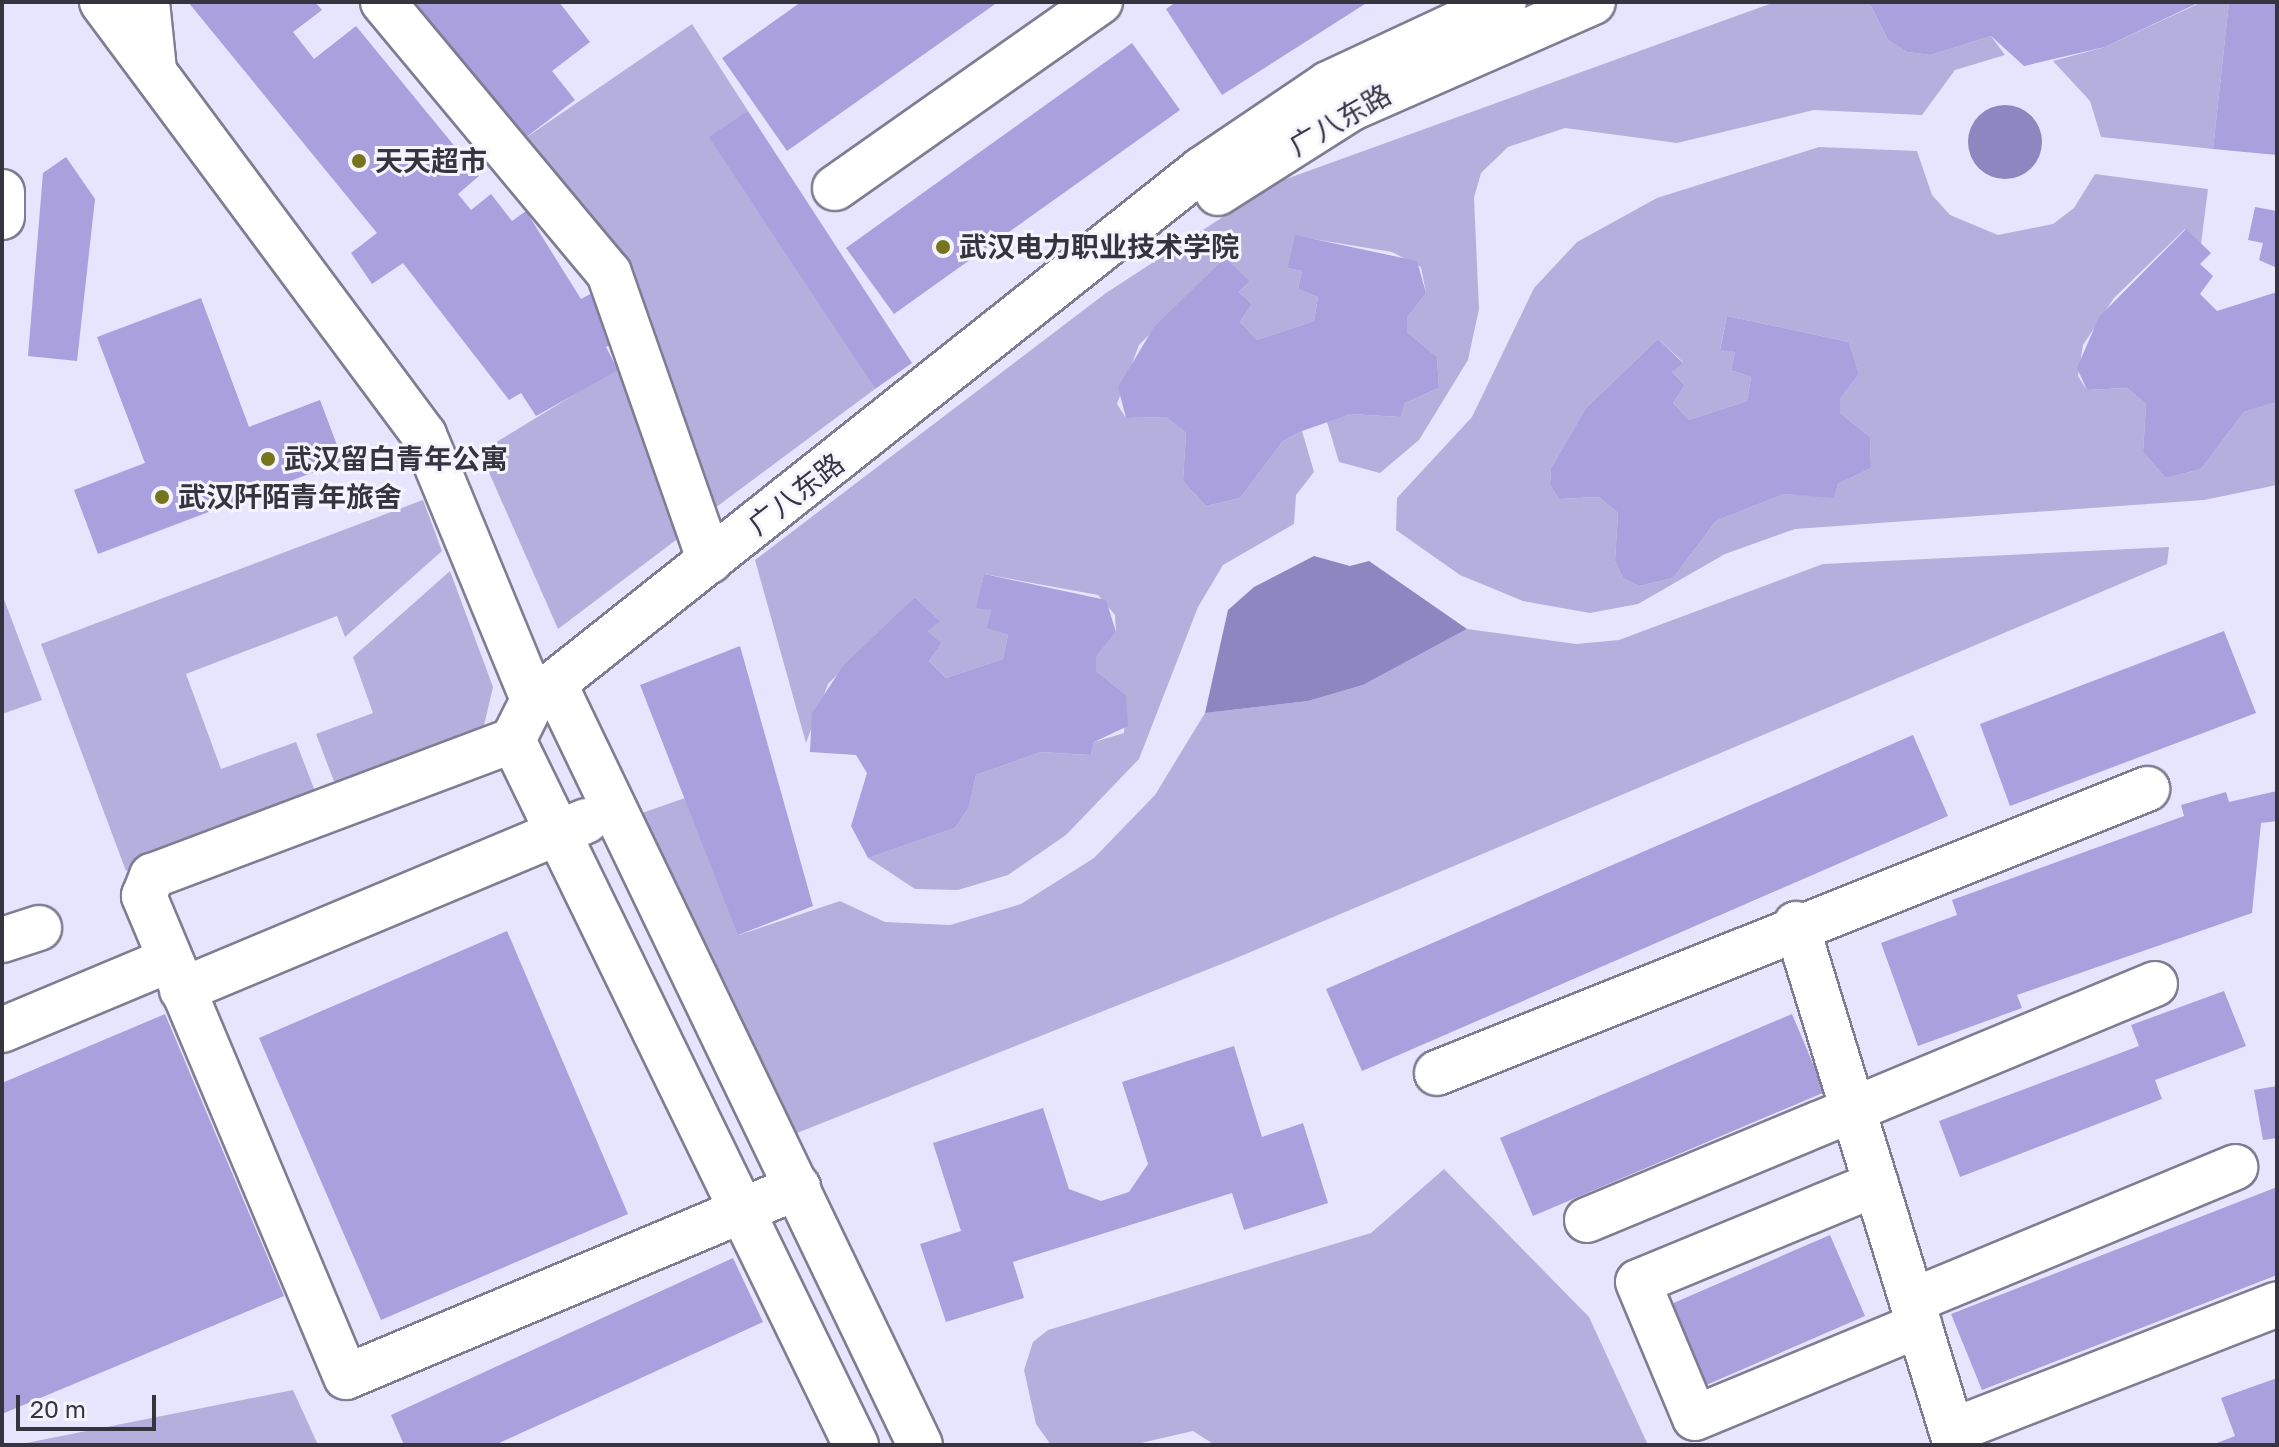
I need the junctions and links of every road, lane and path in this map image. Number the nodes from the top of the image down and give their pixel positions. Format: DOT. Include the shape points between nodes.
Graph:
graph roads {
  1 [pos="102,2"];
  2 [pos="147,2"];
  3 [pos="383,2"];
  4 [pos="1100,2"];
  5 [pos="1504,2"];
  6 [pos="1593,2"];
  7 [pos="154,70"];
  8 [pos="835,188"];
  9 [pos="2,192"];
  10 [pos="2,217"];
  11 [pos="1097,259"];
  12 [pos="716,557"];
  13 [pos="543,691"];
  14 [pos="513,740"];
  15 [pos="2147,789"];
  16 [pos="615,806"];
  17 [pos="558,834"];
  18 [pos="1796,924"];
  19 [pos="176,975"];
  20 [pos="2155,984"];
  21 [pos="2,1030"];
  22 [pos="1437,1073"];
  23 [pos="1852,1106"];
  24 [pos="2235,1167"];
  25 [pos="1876,1184"];
  26 [pos="798,1187"];
  27 [pos="737,1212"];
  28 [pos="1587,1220"];
  29 [pos="2277,1304"];
  30 [pos="1916,1313"];
  31 [pos="1954,1438"];
  32 [pos="856,1445"];
  33 [pos="920,1445"];
  1 -- 7 [label="lane"];
  2 -- 7 [label="lane"];
  3 -- 12 [label="lane" via="609,273"];
  4 -- 8 [label="lane"];
  5 -- 11 [label="lane, 广八东路" via="1328,84 1201,170"];
  6 -- 11 [label="lane, 广八东路" via="1352,108"];
  7 -- 13 [label="lane" via="424,435"];
  9 -- 10 [label="lane"];
  11 -- 12 [label="lane, 广八东路"];
  12 -- 13 [label="lane, 广八东路"];
  13 -- 14 [label="lane"];
  13 -- 16 [label="lane"];
  14 -- 17 [label="lane"];
  14 -- 19 [label="lane" via="152,876 144,896"];
  15 -- 18 [label="lane"];
  16 -- 17 [label="lane"];
  16 -- 26 [label="lane"];
  17 -- 19 [label="lane"];
  17 -- 27 [label="lane"];
  18 -- 22 [label="lane"];
  18 -- 23 [label="lane"];
  19 -- 21 [label="lane"];
  19 -- 27 [label="lane" via="346,1377"];
  20 -- 23 [label="lane"];
  23 -- 25 [label="lane"];
  23 -- 28 [label="lane"];
  24 -- 30 [label="lane"];
  25 -- 30 [label="lane"];
  25 -- 30 [label="lane" via="1638,1282 1695,1418"];
  26 -- 27 [label="lane"];
  26 -- 33 [label="lane"];
  27 -- 32 [label="lane"];
  29 -- 31 [label="lane"];
  30 -- 31 [label="lane"];
}
